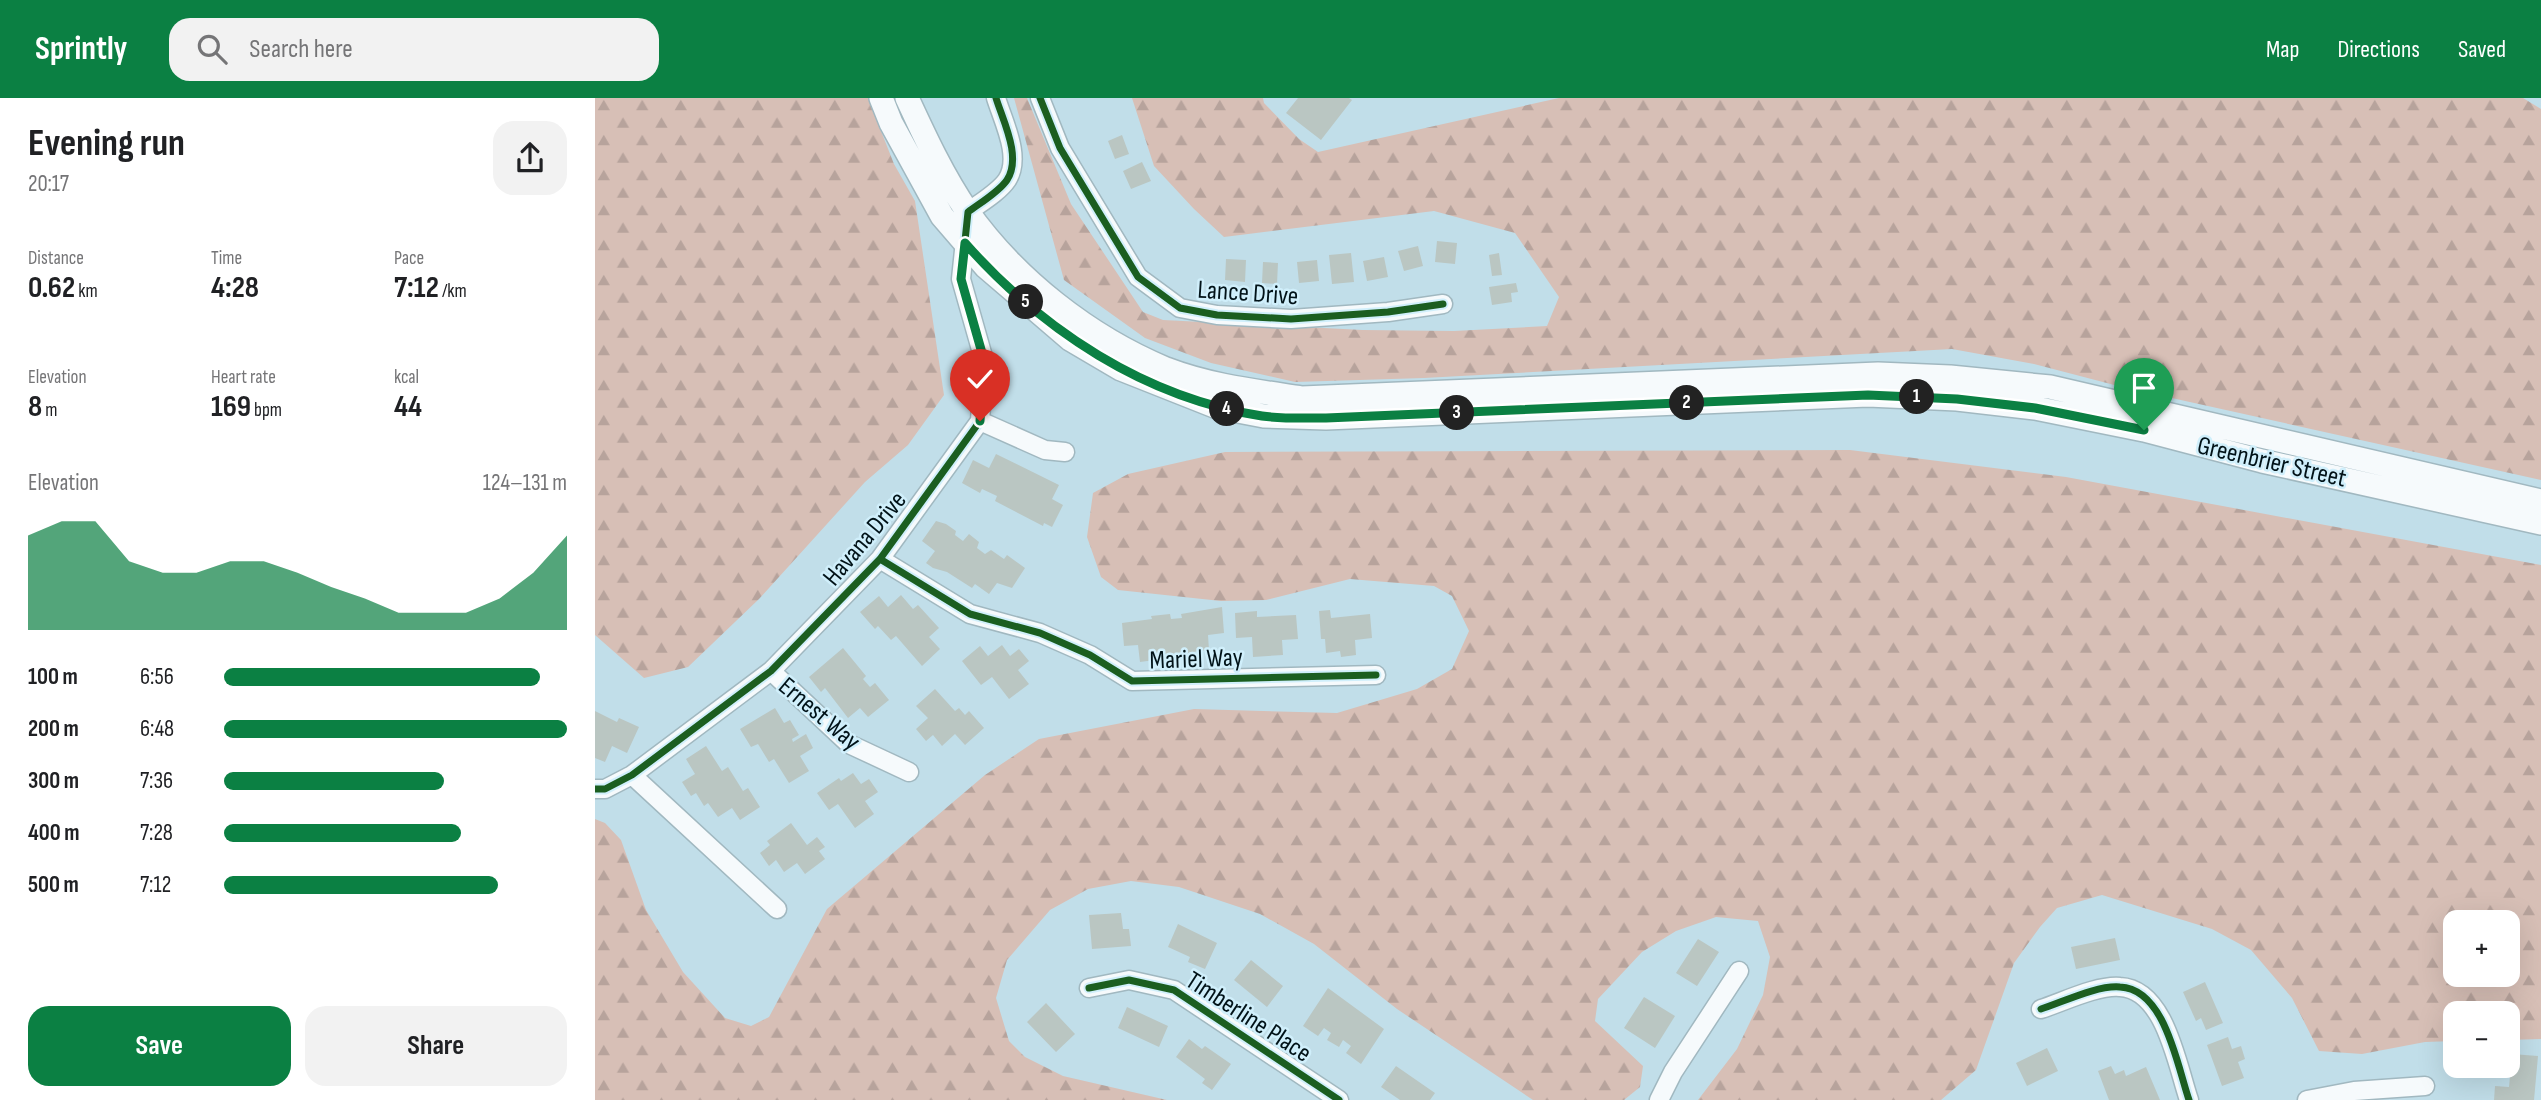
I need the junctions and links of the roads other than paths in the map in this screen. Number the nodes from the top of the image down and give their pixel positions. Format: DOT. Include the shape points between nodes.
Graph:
graph roads {
  1 [pos="881,98"];
  2 [pos="907,98"];
  3 [pos="996,98"];
  4 [pos="1040,98"];
  5 [pos="968,212"];
  6 [pos="965,243"];
  7 [pos="1443,304"];
  8 [pos="980,421"];
  9 [pos="1065,452"];
  10 [pos="2541,502"];
  11 [pos="2541,523"];
  12 [pos="880,559"];
  13 [pos="771,671"];
  14 [pos="1376,675"];
  15 [pos="909,772"];
  16 [pos="632,775"];
  17 [pos="595,789"];
  18 [pos="777,909"];
  19 [pos="1739,971"];
  20 [pos="1089,988"];
  21 [pos="2041,1009"];
  22 [pos="2425,1086"];
  23 [pos="1339,1100"];
  24 [pos="1659,1100"];
  25 [pos="2189,1100"];
  26 [pos="2307,1100"];
  1 -- 6 [label="main road, Greenbrier Street" via="925,189"];
  2 -- 5 [label="main road, Greenbrier Street" via="937,162"];
  3 -- 5 [label="street" via="1013,156 1011,170 1007,180"];
  4 -- 7 [label="street, Lance Drive" via="1060,148 1138,277 1180,308 1291,319"];
  5 -- 6 [label="street"];
  5 -- 10 [label="main road, Greenbrier Street" via="1012,265 1055,303 1110,341 1167,369 1228,387 1327,398 1847,375 1950,377 2050,387"];
  6 -- 8 [label="street" via="961,279 984,360"];
  6 -- 11 [label="main road, Greenbrier Street" via="1061,332 1121,369 1217,407 1264,416 1326,418 1868,395 1957,399 2035,408 2144,430"];
  8 -- 9 [label="street" via="1045,450"];
  8 -- 12 [label="street, Havana Drive"];
  12 -- 13 [label="street, Havana Drive"];
  12 -- 14 [label="street, Mariel Way" via="970,614 1040,633 1090,655 1132,681"];
  13 -- 15 [label="street, Ernest Way" via="849,744"];
  13 -- 16 [label="street, Havana Drive"];
  16 -- 17 [label="street, Havana Drive" via="605,789"];
  16 -- 18 [label="street"];
  19 -- 24 [label="street"];
  20 -- 23 [label="street, Timberline Place" via="1129,980 1174,990"];
  21 -- 25 [label="street" via="2106,988 2136,990 2161,1016"];
  22 -- 26 [label="street"];
}
